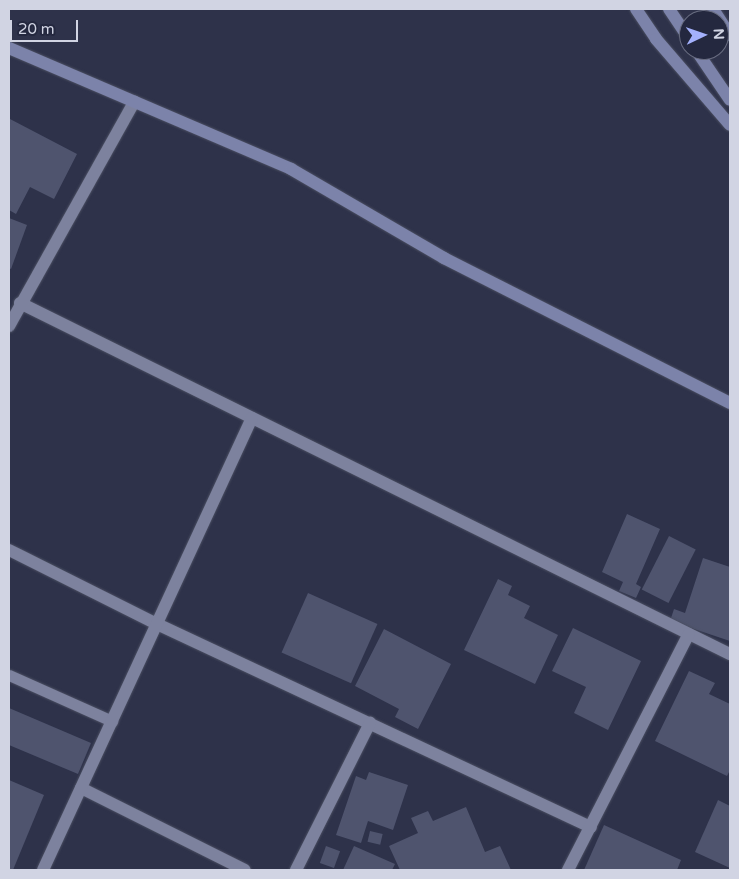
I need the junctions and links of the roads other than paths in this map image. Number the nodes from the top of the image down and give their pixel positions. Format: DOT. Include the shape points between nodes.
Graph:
graph roads {
  1 [pos="636,9"];
  2 [pos="668,9"];
  3 [pos="713,9"];
  4 [pos="679,25"];
  5 [pos="730,35"];
  6 [pos="12,49"];
  7 [pos="703,60"];
  8 [pos="730,100"];
  9 [pos="134,102"];
  10 [pos="730,125"];
  11 [pos="20,302"];
  12 [pos="9,326"];
  13 [pos="730,403"];
  14 [pos="252,418"];
  15 [pos="9,550"];
  16 [pos="157,624"];
  17 [pos="690,634"];
  18 [pos="730,654"];
  19 [pos="9,675"];
  20 [pos="112,721"];
  21 [pos="370,724"];
  22 [pos="81,788"];
  23 [pos="591,827"];
  24 [pos="43,870"];
  25 [pos="245,870"];
  26 [pos="296,870"];
  27 [pos="568,870"];
  1 -- 10 [label="street" via="656,39"];
  2 -- 4 [label="street"];
  3 -- 5 [label="street"];
  6 -- 9 [label="street"];
  7 -- 8 [label="street"];
  9 -- 11 [label="street"];
  9 -- 13 [label="street" via="291,169 444,258"];
  11 -- 12 [label="street"];
  11 -- 14 [label="street"];
  14 -- 16 [label="street"];
  14 -- 17 [label="street"];
  15 -- 16 [label="street"];
  16 -- 20 [label="street"];
  16 -- 21 [label="street"];
  17 -- 18 [label="street"];
  17 -- 23 [label="street"];
  19 -- 20 [label="lane"];
  20 -- 22 [label="street"];
  21 -- 23 [label="street"];
  21 -- 26 [label="street"];
  22 -- 24 [label="street"];
  22 -- 25 [label="street"];
  23 -- 27 [label="street"];
}
